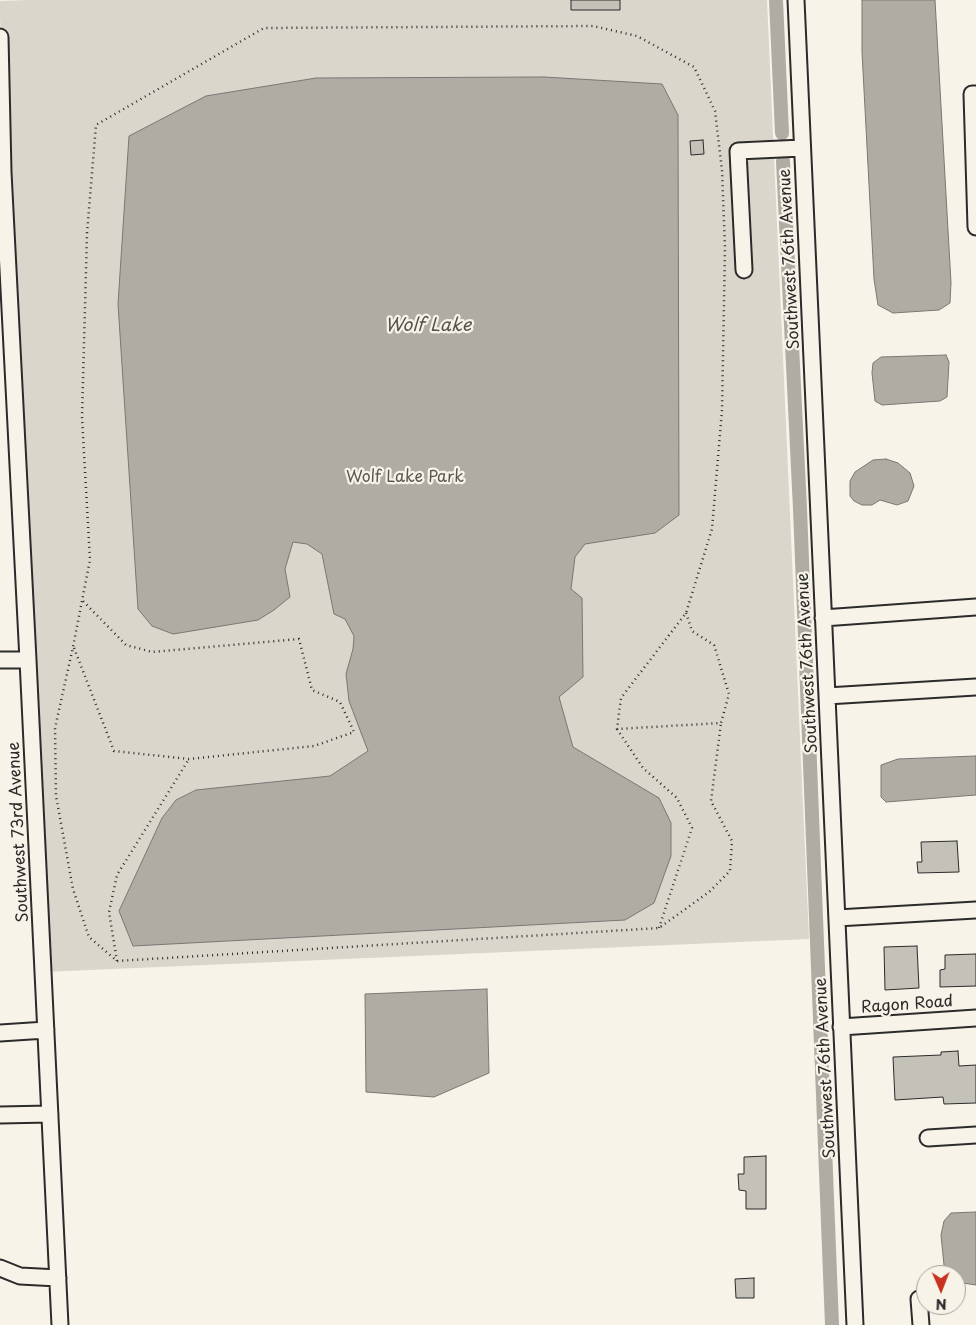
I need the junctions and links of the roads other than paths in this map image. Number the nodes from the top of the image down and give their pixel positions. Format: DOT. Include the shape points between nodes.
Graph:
graph roads {
  1 [pos="796,0"];
  2 [pos="0,37"];
  3 [pos="976,94"];
  4 [pos="802,148"];
  5 [pos="1,172"];
  6 [pos="976,227"];
  7 [pos="744,270"];
  8 [pos="976,608"];
  9 [pos="823,618"];
  10 [pos="0,660"];
  11 [pos="28,660"];
  12 [pos="976,687"];
  13 [pos="827,696"];
  14 [pos="976,910"];
  15 [pos="836,918"];
  16 [pos="976,1018"];
  17 [pos="841,1027"];
  18 [pos="46,1030"];
  19 [pos="0,1033"];
  20 [pos="50,1114"];
  21 [pos="0,1115"];
  22 [pos="976,1135"];
  23 [pos="928,1138"];
  24 [pos="0,1268"];
  25 [pos="58,1278"];
  26 [pos="60,1325"];
  27 [pos="855,1325"];
  1 -- 4 [label="street, Southwest 76th Avenue"];
  2 -- 5 [label="street, Southwest 73rd Avenue"];
  3 -- 6 [label="street" via="972,94"];
  4 -- 7 [label="street" via="738,151"];
  4 -- 9 [label="street, Southwest 76th Avenue"];
  5 -- 11 [label="street, Southwest 73rd Avenue"];
  8 -- 9 [label="street"];
  9 -- 13 [label="street, Southwest 76th Avenue"];
  10 -- 11 [label="street"];
  11 -- 18 [label="street, Southwest 73rd Avenue"];
  12 -- 13 [label="street"];
  13 -- 15 [label="street, Southwest 76th Avenue"];
  14 -- 15 [label="street"];
  15 -- 17 [label="street, Southwest 76th Avenue"];
  16 -- 17 [label="street, Ragon Road"];
  17 -- 27 [label="street, Southwest 76th Avenue"];
  18 -- 19 [label="street"];
  18 -- 20 [label="street, Southwest 73rd Avenue"];
  20 -- 21 [label="street"];
  20 -- 25 [label="street, Southwest 73rd Avenue"];
  22 -- 23 [label="street"];
  24 -- 25 [label="street" via="20,1276"];
  25 -- 26 [label="street, Southwest 73rd Avenue"];
}
